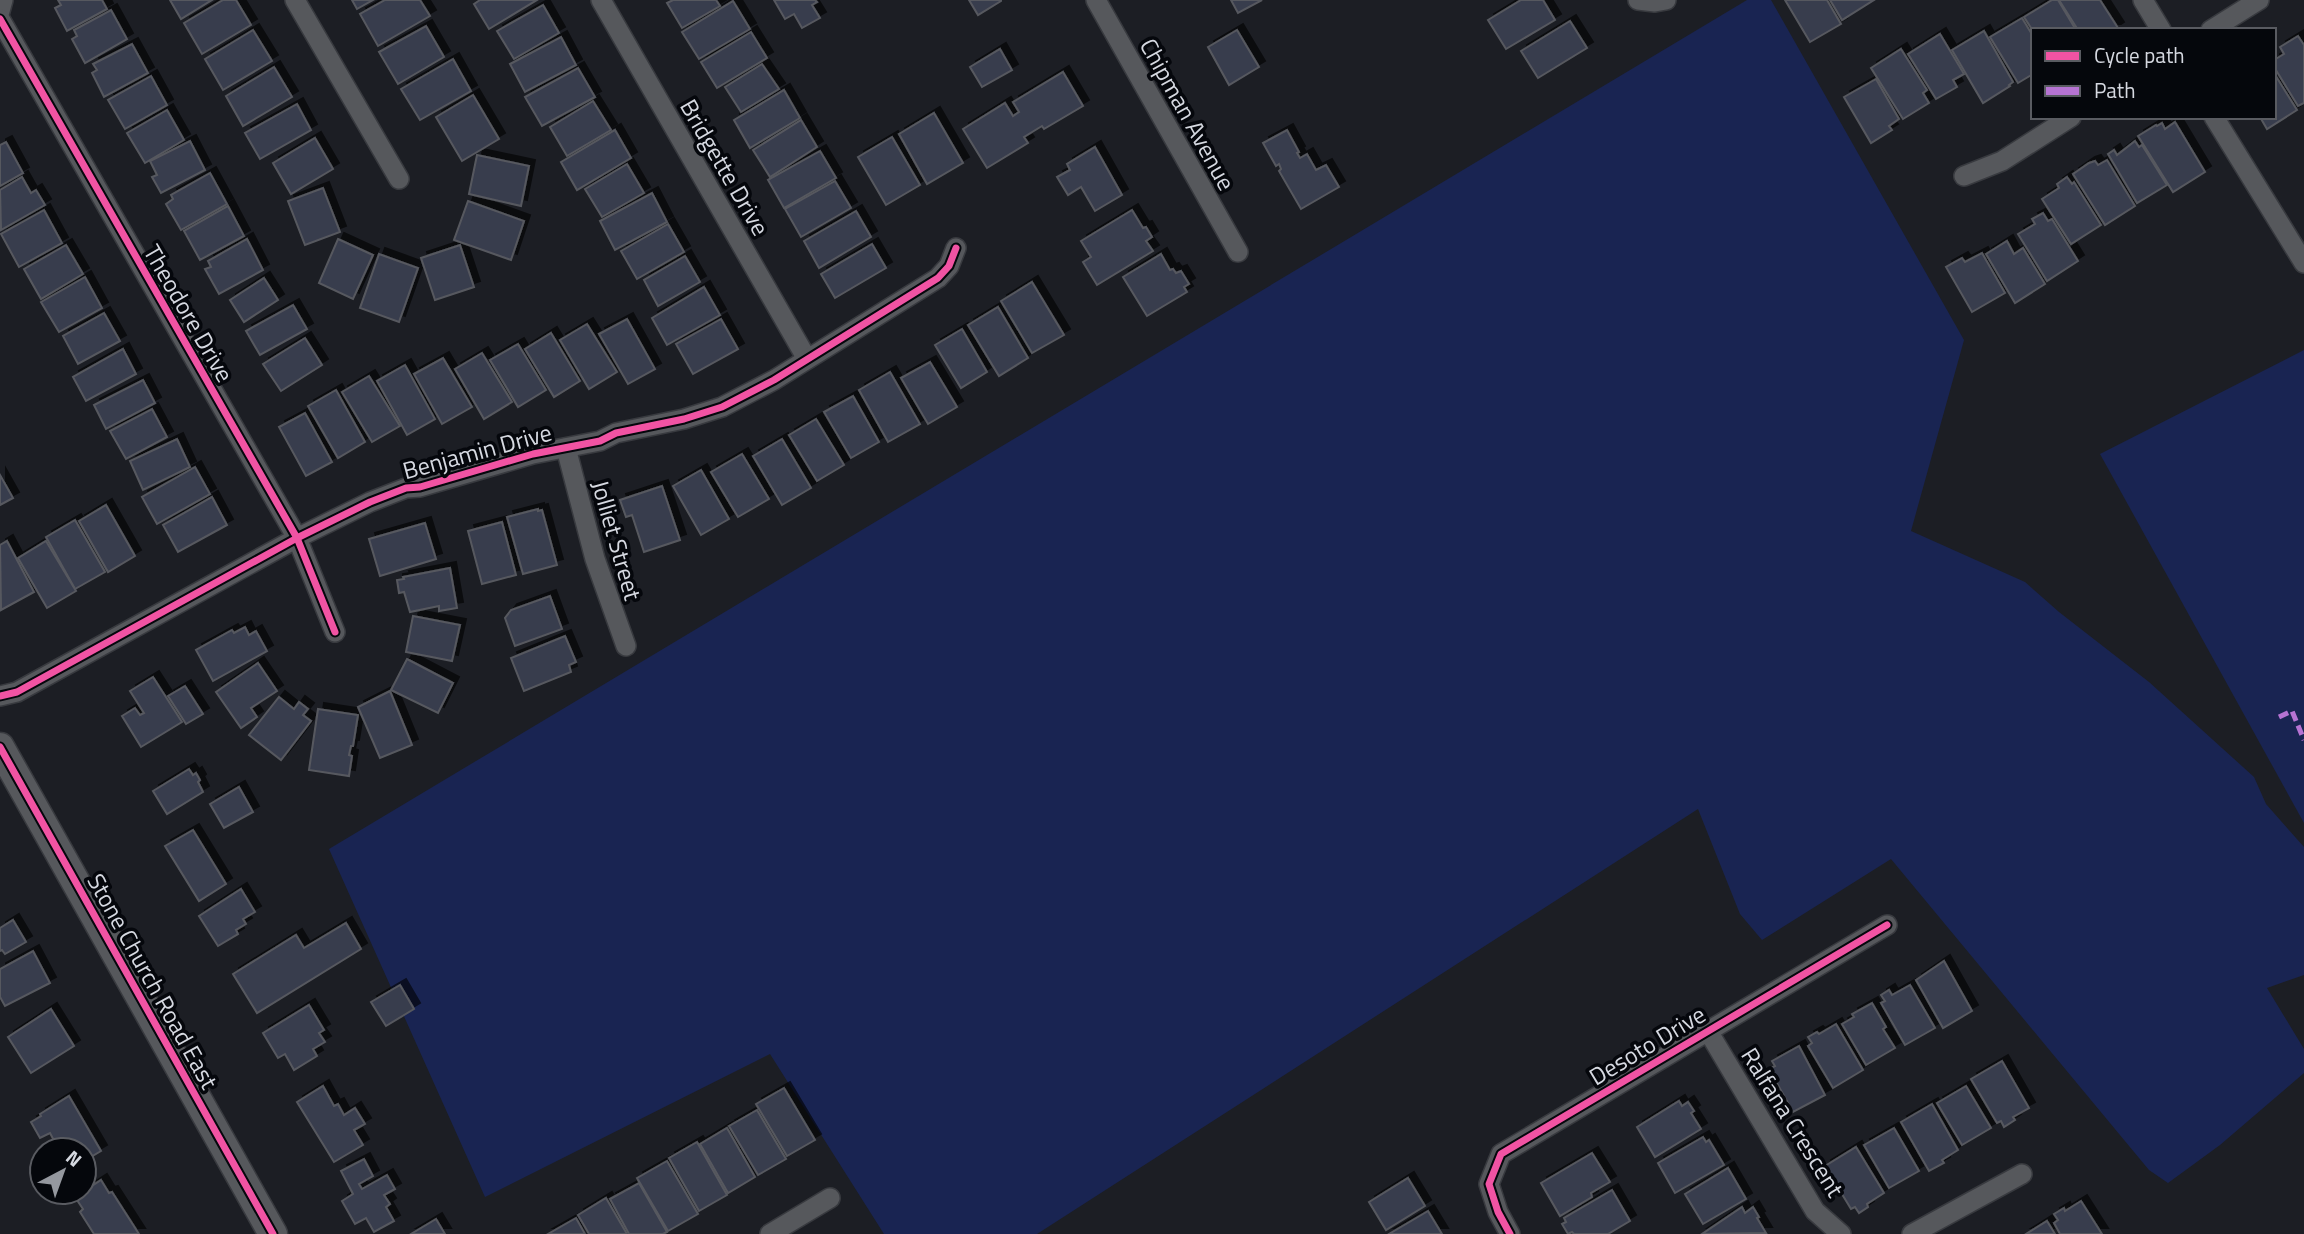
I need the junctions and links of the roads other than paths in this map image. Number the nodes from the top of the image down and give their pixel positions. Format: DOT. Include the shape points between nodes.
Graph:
graph roads {
  1 [pos="4,0"];
  2 [pos="295,0"];
  3 [pos="602,0"];
  4 [pos="1096,0"];
  5 [pos="1638,0"];
  6 [pos="1666,0"];
  7 [pos="2143,0"];
  8 [pos="2259,0"];
  9 [pos="0,11"];
  10 [pos="0,19"];
  11 [pos="2160,28"];
  12 [pos="2214,28"];
  13 [pos="2068,119"];
  14 [pos="2215,119"];
  15 [pos="1964,176"];
  16 [pos="399,179"];
  17 [pos="956,248"];
  18 [pos="1238,252"];
  19 [pos="2304,263"];
  20 [pos="807,359"];
  21 [pos="566,447"];
  22 [pos="297,538"];
  23 [pos="335,632"];
  24 [pos="626,646"];
  25 [pos="0,696"];
  26 [pos="0,747"];
  27 [pos="1887,925"];
  28 [pos="1709,1031"];
  29 [pos="2022,1174"];
  30 [pos="830,1198"];
  31 [pos="273,1234"];
  32 [pos="770,1234"];
  33 [pos="1510,1234"];
  34 [pos="1842,1234"];
  35 [pos="1912,1234"];
  1 -- 9 [label="street"];
  2 -- 16 [label="street"];
  3 -- 20 [label="street, Bridgette Drive"];
  4 -- 18 [label="street, Chipman Avenue"];
  5 -- 6 [label="street"];
  7 -- 11 [label="street"];
  8 -- 12 [label="street"];
  10 -- 22 [label="street, Theodore Drive"];
  13 -- 15 [label="street" via="2002,161"];
  14 -- 19 [label="street"];
  17 -- 20 [label="street, Benjamin Drive" via="938,278"];
  20 -- 21 [label="street, Benjamin Drive" via="722,407"];
  21 -- 22 [label="street, Benjamin Drive" via="406,488"];
  21 -- 24 [label="street, Jolliet Street" via="600,578"];
  22 -- 23 [label="street, Theodore Drive"];
  22 -- 25 [label="street, Benjamin Drive" via="17,692"];
  26 -- 31 [label="main road, Stone Church Road East"];
  27 -- 28 [label="street, Desoto Drive"];
  28 -- 33 [label="street, Desoto Drive" via="1501,1154 1489,1184"];
  28 -- 34 [label="street, Ralfana Crescent" via="1815,1211"];
  29 -- 35 [label="street"];
  30 -- 32 [label="street"];
}
